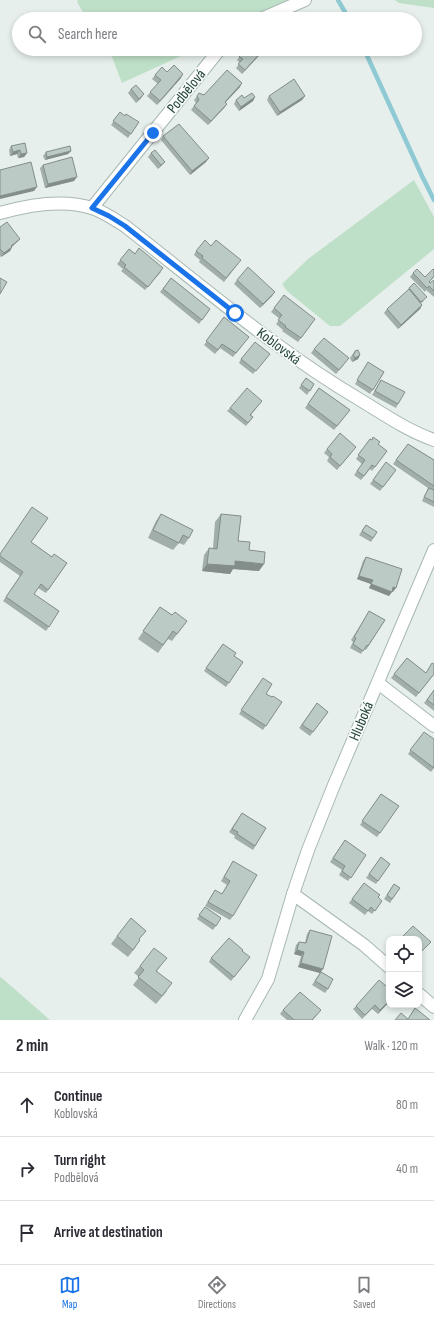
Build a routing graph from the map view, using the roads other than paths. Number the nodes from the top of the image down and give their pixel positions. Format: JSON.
{"nodes":[{"id":1,"x":304,"y":0,"type":"edge"},
{"id":2,"x":277,"y":12,"type":"edge"},
{"id":3,"x":214,"y":56,"type":"edge"},
{"id":4,"x":92,"y":208,"type":"junction"},
{"id":5,"x":0,"y":213,"type":"edge"},
{"id":6,"x":434,"y":440,"type":"edge"},
{"id":7,"x":434,"y":550,"type":"edge"},
{"id":8,"x":378,"y":683,"type":"junction"},
{"id":9,"x":434,"y":726,"type":"edge"},
{"id":10,"x":293,"y":894,"type":"junction"},
{"id":11,"x":386,"y":964,"type":"edge"},
{"id":12,"x":422,"y":997,"type":"edge"},
{"id":13,"x":434,"y":1007,"type":"edge"},
{"id":14,"x":245,"y":1020,"type":"edge"}],
"edges":[{"from":1,"to":2,"type":"street"},
{"from":3,"to":4,"type":"street","name":"Podbělová"},
{"from":4,"to":5,"type":"street","name":"Koblovská"},
{"from":4,"to":6,"type":"street","name":"Koblovská"},
{"from":7,"to":8,"type":"street","name":"Hluboká"},
{"from":8,"to":9,"type":"street"},
{"from":8,"to":10,"type":"street","name":"Hluboká"},
{"from":10,"to":11,"type":"street"},
{"from":10,"to":14,"type":"street","name":"Hluboká"},
{"from":12,"to":13,"type":"street"}]}
